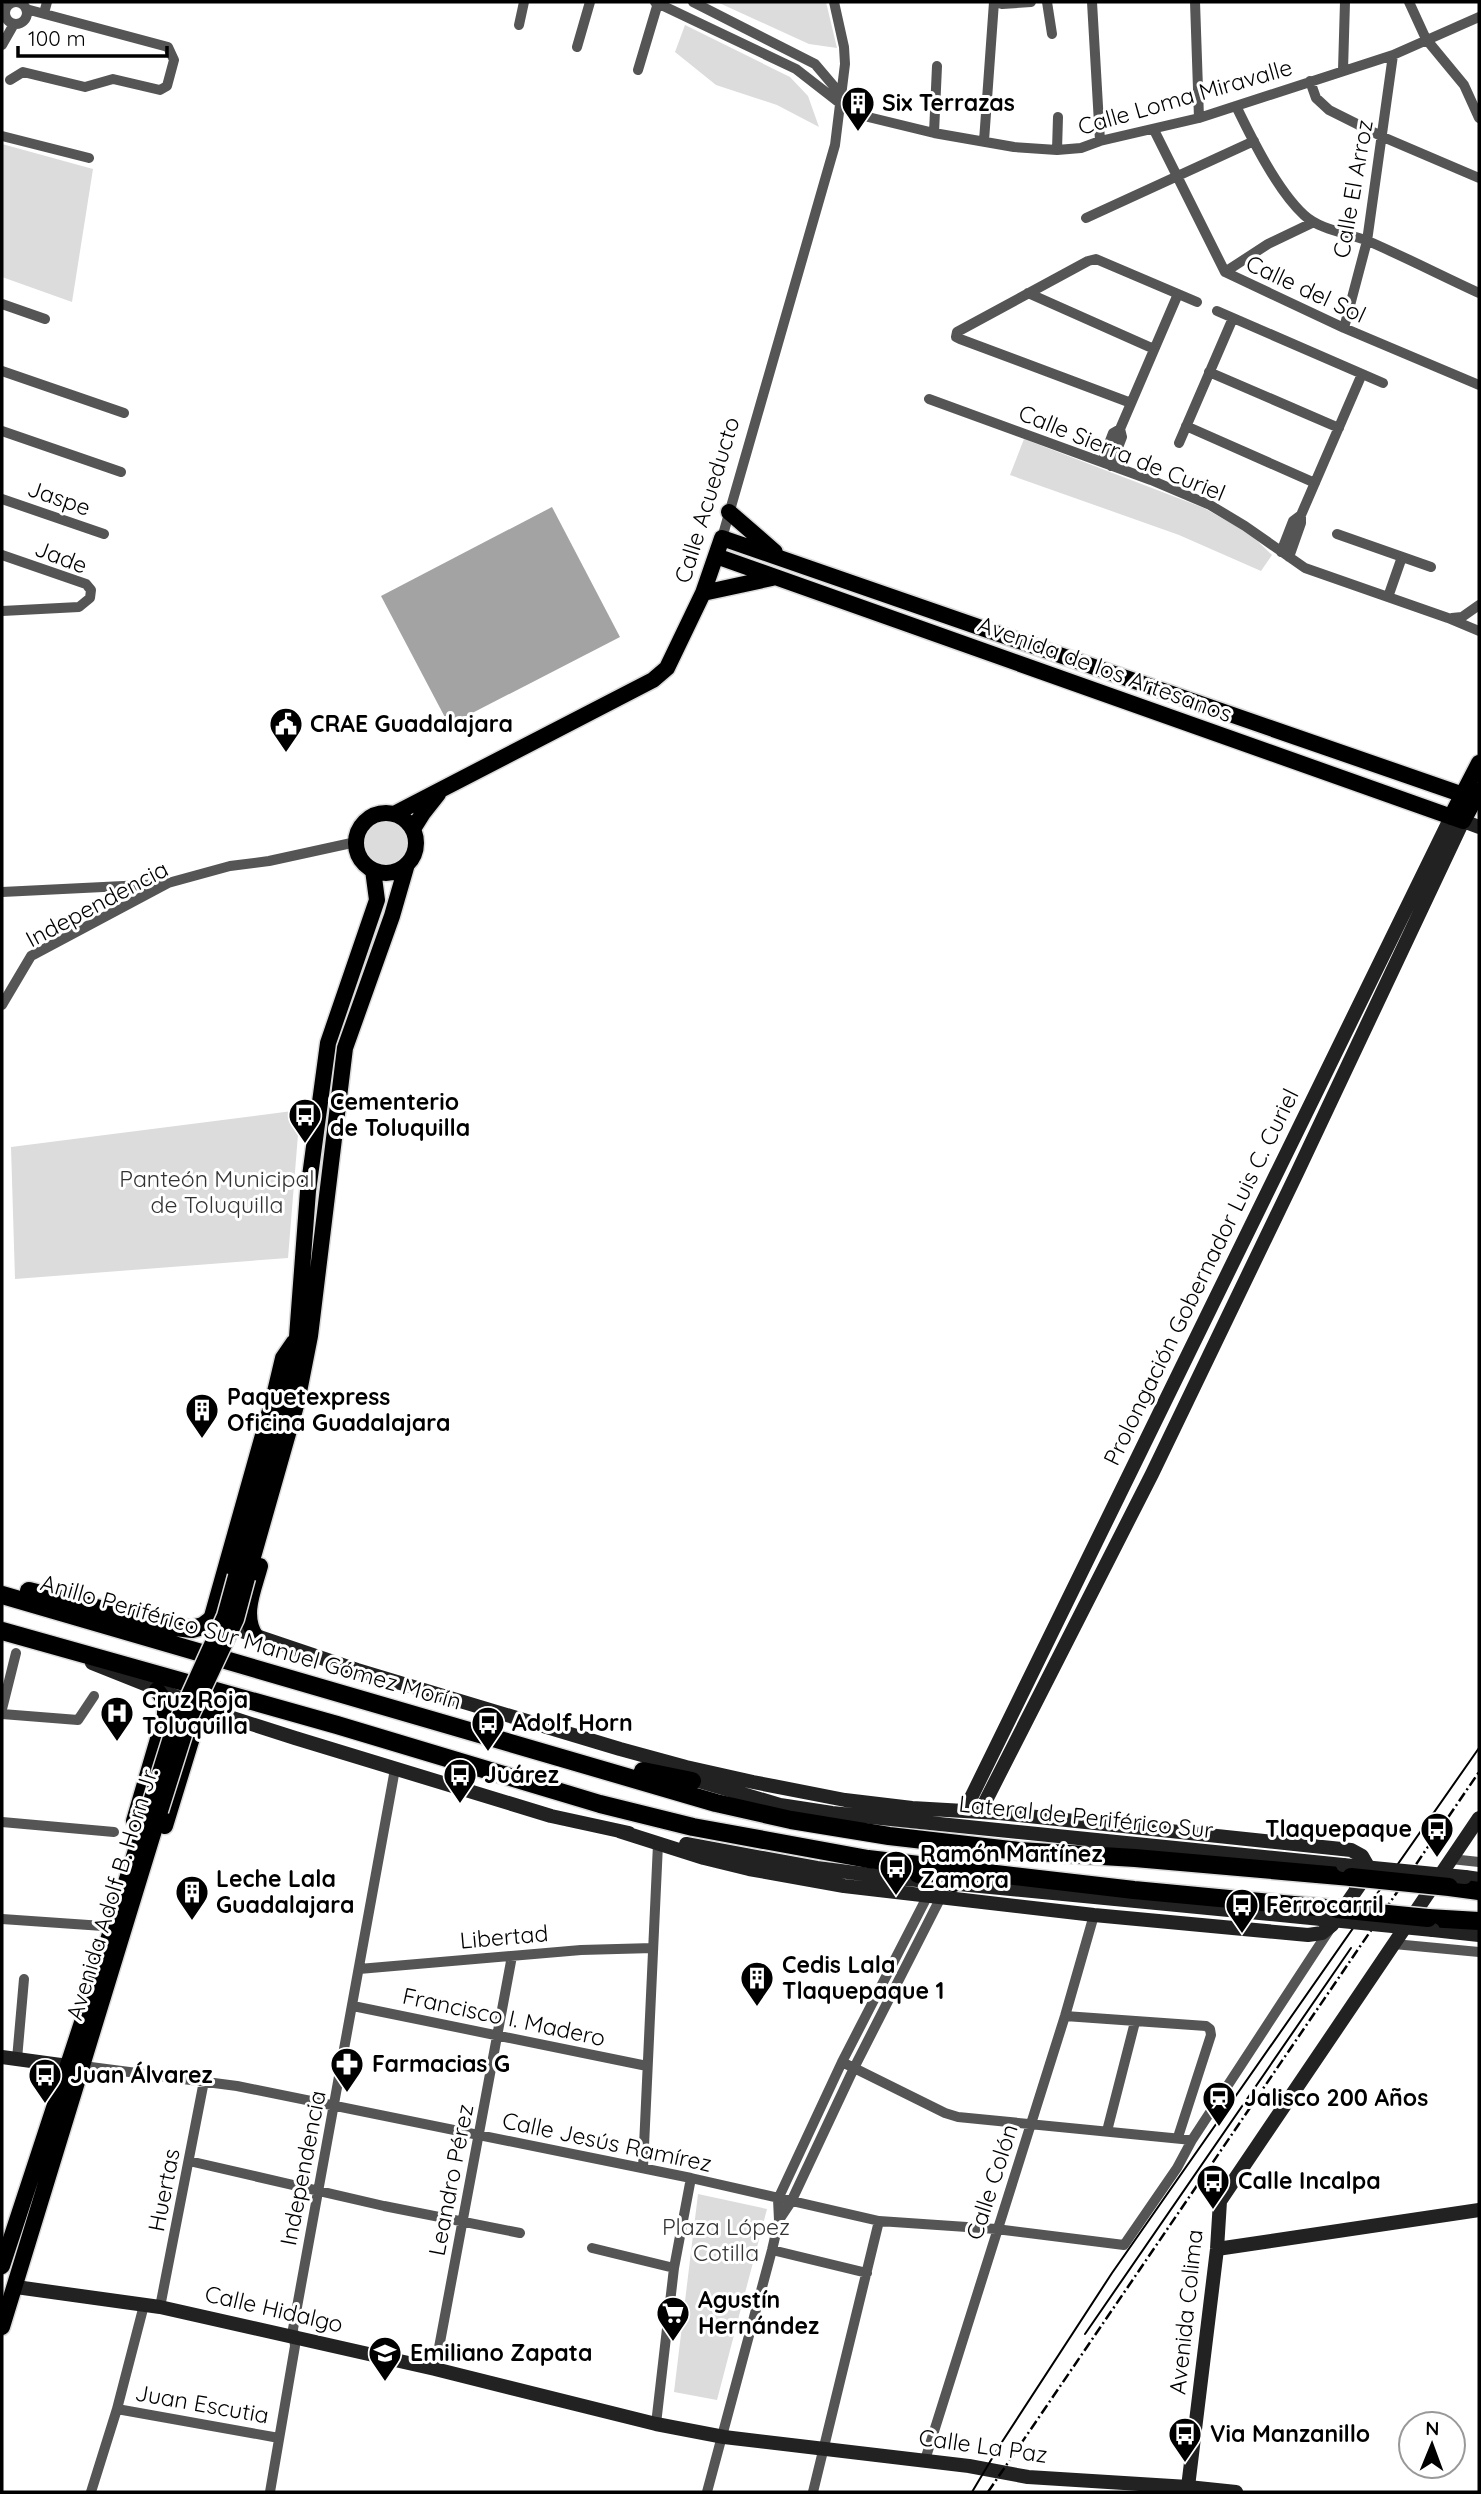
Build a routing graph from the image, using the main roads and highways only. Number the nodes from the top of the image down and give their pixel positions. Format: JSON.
{"nodes":[{"id":1,"x":729,"y":512,"type":"road end"},
{"id":2,"x":722,"y":538,"type":"joint"},
{"id":3,"x":716,"y":556,"type":"junction"},
{"id":4,"x":782,"y":558,"type":"junction"},
{"id":5,"x":773,"y":578,"type":"junction"},
{"id":6,"x":703,"y":593,"type":"junction"},
{"id":7,"x":921,"y":607,"type":"junction"},
{"id":8,"x":912,"y":625,"type":"junction"},
{"id":9,"x":1034,"y":645,"type":"junction"},
{"id":10,"x":1028,"y":666,"type":"junction"},
{"id":11,"x":1479,"y":763,"type":"edge"},
{"id":12,"x":444,"y":787,"type":"junction"},
{"id":13,"x":1474,"y":796,"type":"edge"},
{"id":14,"x":394,"y":814,"type":"junction"},
{"id":15,"x":1457,"y":819,"type":"joint"},
{"id":16,"x":413,"y":829,"type":"junction"},
{"id":17,"x":407,"y":864,"type":"junction"},
{"id":18,"x":373,"y":870,"type":"junction"},
{"id":19,"x":304,"y":1337,"type":"junction"},
{"id":20,"x":2,"y":1584,"type":"edge"},
{"id":21,"x":220,"y":1594,"type":"junction"},
{"id":22,"x":2,"y":1595,"type":"edge"},
{"id":23,"x":250,"y":1603,"type":"junction"},
{"id":24,"x":211,"y":1620,"type":"joint"},
{"id":25,"x":2,"y":1631,"type":"edge"},
{"id":26,"x":256,"y":1637,"type":"road end"},
{"id":27,"x":158,"y":1690,"type":"road end"},
{"id":28,"x":220,"y":1714,"type":"road end"},
{"id":29,"x":156,"y":1745,"type":"junction"},
{"id":30,"x":536,"y":1751,"type":"junction"},
{"id":31,"x":187,"y":1753,"type":"junction"},
{"id":32,"x":692,"y":1781,"type":"road end"},
{"id":33,"x":143,"y":1790,"type":"junction"},
{"id":34,"x":173,"y":1799,"type":"junction"},
{"id":35,"x":155,"y":1810,"type":"junction"},
{"id":36,"x":868,"y":1859,"type":"junction"},
{"id":37,"x":1465,"y":1881,"type":"edge"},
{"id":38,"x":954,"y":1884,"type":"road end"},
{"id":39,"x":1479,"y":1891,"type":"edge"},
{"id":40,"x":1479,"y":1921,"type":"edge"},
{"id":41,"x":79,"y":2032,"type":"junction"},
{"id":42,"x":79,"y":2065,"type":"junction"},
{"id":43,"x":2,"y":2266,"type":"edge"},
{"id":44,"x":9,"y":2286,"type":"edge"},
{"id":45,"x":2,"y":2327,"type":"edge"}],
"edges":[{"from":1,"to":4,"type":"main road"},
{"from":2,"to":3,"type":"main road","name":"Calle Acueducto"},
{"from":2,"to":4,"type":"main road","name":"Avenida de los Artesanos"},
{"from":3,"to":5,"type":"main road","name":"Avenida de los Artesanos"},
{"from":3,"to":6,"type":"main road","name":"Calle Acueducto"},
{"from":4,"to":7,"type":"main road","name":"Avenida de los Artesanos"},
{"from":5,"to":6,"type":"main road"},
{"from":5,"to":8,"type":"main road","name":"Avenida de los Artesanos"},
{"from":6,"to":12,"type":"main road","name":"Calle Acueducto"},
{"from":7,"to":8,"type":"main road"},
{"from":7,"to":9,"type":"main road","name":"Avenida de los Artesanos"},
{"from":8,"to":10,"type":"main road","name":"Avenida de los Artesanos"},
{"from":9,"to":10,"type":"main road"},
{"from":9,"to":13,"type":"main road","name":"Avenida de los Artesanos"},
{"from":10,"to":15,"type":"main road","name":"Avenida de los Artesanos"},
{"from":11,"to":13,"type":"main road","name":"Prolongación Gobernador Luis C. Curiel"},
{"from":12,"to":14,"type":"main road","name":"Calle Acueducto"},
{"from":12,"to":16,"type":"main road","name":"Calle Acueducto"},
{"from":13,"to":15,"type":"main road","name":"Prolongación Gobernador Luis C. Curiel"},
{"from":14,"to":16,"type":"main road"},
{"from":14,"to":18,"type":"main road"},
{"from":16,"to":17,"type":"main road"},
{"from":17,"to":18,"type":"main road"},
{"from":17,"to":19,"type":"main road","name":"Avenida Adolf B. Horn Jr."},
{"from":18,"to":19,"type":"main road","name":"Avenida Adolf B. Horn Jr."},
{"from":19,"to":21,"type":"main road"},
{"from":19,"to":23,"type":"main road"},
{"from":19,"to":35,"type":"main road","name":"Avenida Adolf B. Horn Jr.","bridge":true},
{"from":20,"to":24,"type":"highway"},
{"from":21,"to":23,"type":"main road"},
{"from":21,"to":24,"type":"main road"},
{"from":22,"to":30,"type":"highway","name":"Anillo Periférico Sur Manuel Gómez Morín"},
{"from":23,"to":26,"type":"main road"},
{"from":25,"to":36,"type":"highway"},
{"from":27,"to":29,"type":"main road"},
{"from":28,"to":31,"type":"main road"},
{"from":29,"to":31,"type":"main road"},
{"from":29,"to":33,"type":"main road"},
{"from":30,"to":32,"type":"highway"},
{"from":30,"to":37,"type":"highway","name":"Anillo Periférico Sur Manuel Gómez Morín","bridge":true},
{"from":31,"to":34,"type":"main road"},
{"from":33,"to":34,"type":"main road"},
{"from":33,"to":41,"type":"main road"},
{"from":34,"to":42,"type":"main road"},
{"from":35,"to":41,"type":"main road","name":"Avenida Adolf B. Horn Jr."},
{"from":35,"to":42,"type":"main road","name":"Avenida Adolf B. Horn Jr."},
{"from":36,"to":38,"type":"highway"},
{"from":36,"to":40,"type":"highway","bridge":true},
{"from":37,"to":39,"type":"highway","name":"Anillo Periférico Sur Manuel Gómez Morín"},
{"from":41,"to":42,"type":"main road","name":"Avenida Adolf B. Horn Jr."},
{"from":42,"to":43,"type":"main road","name":"Avenida Adolf B. Horn Jr."},
{"from":42,"to":44,"type":"main road","name":"Avenida Adolf B. Horn Jr."},
{"from":44,"to":45,"type":"main road","name":"Avenida Adolf B. Horn Jr."}]}
